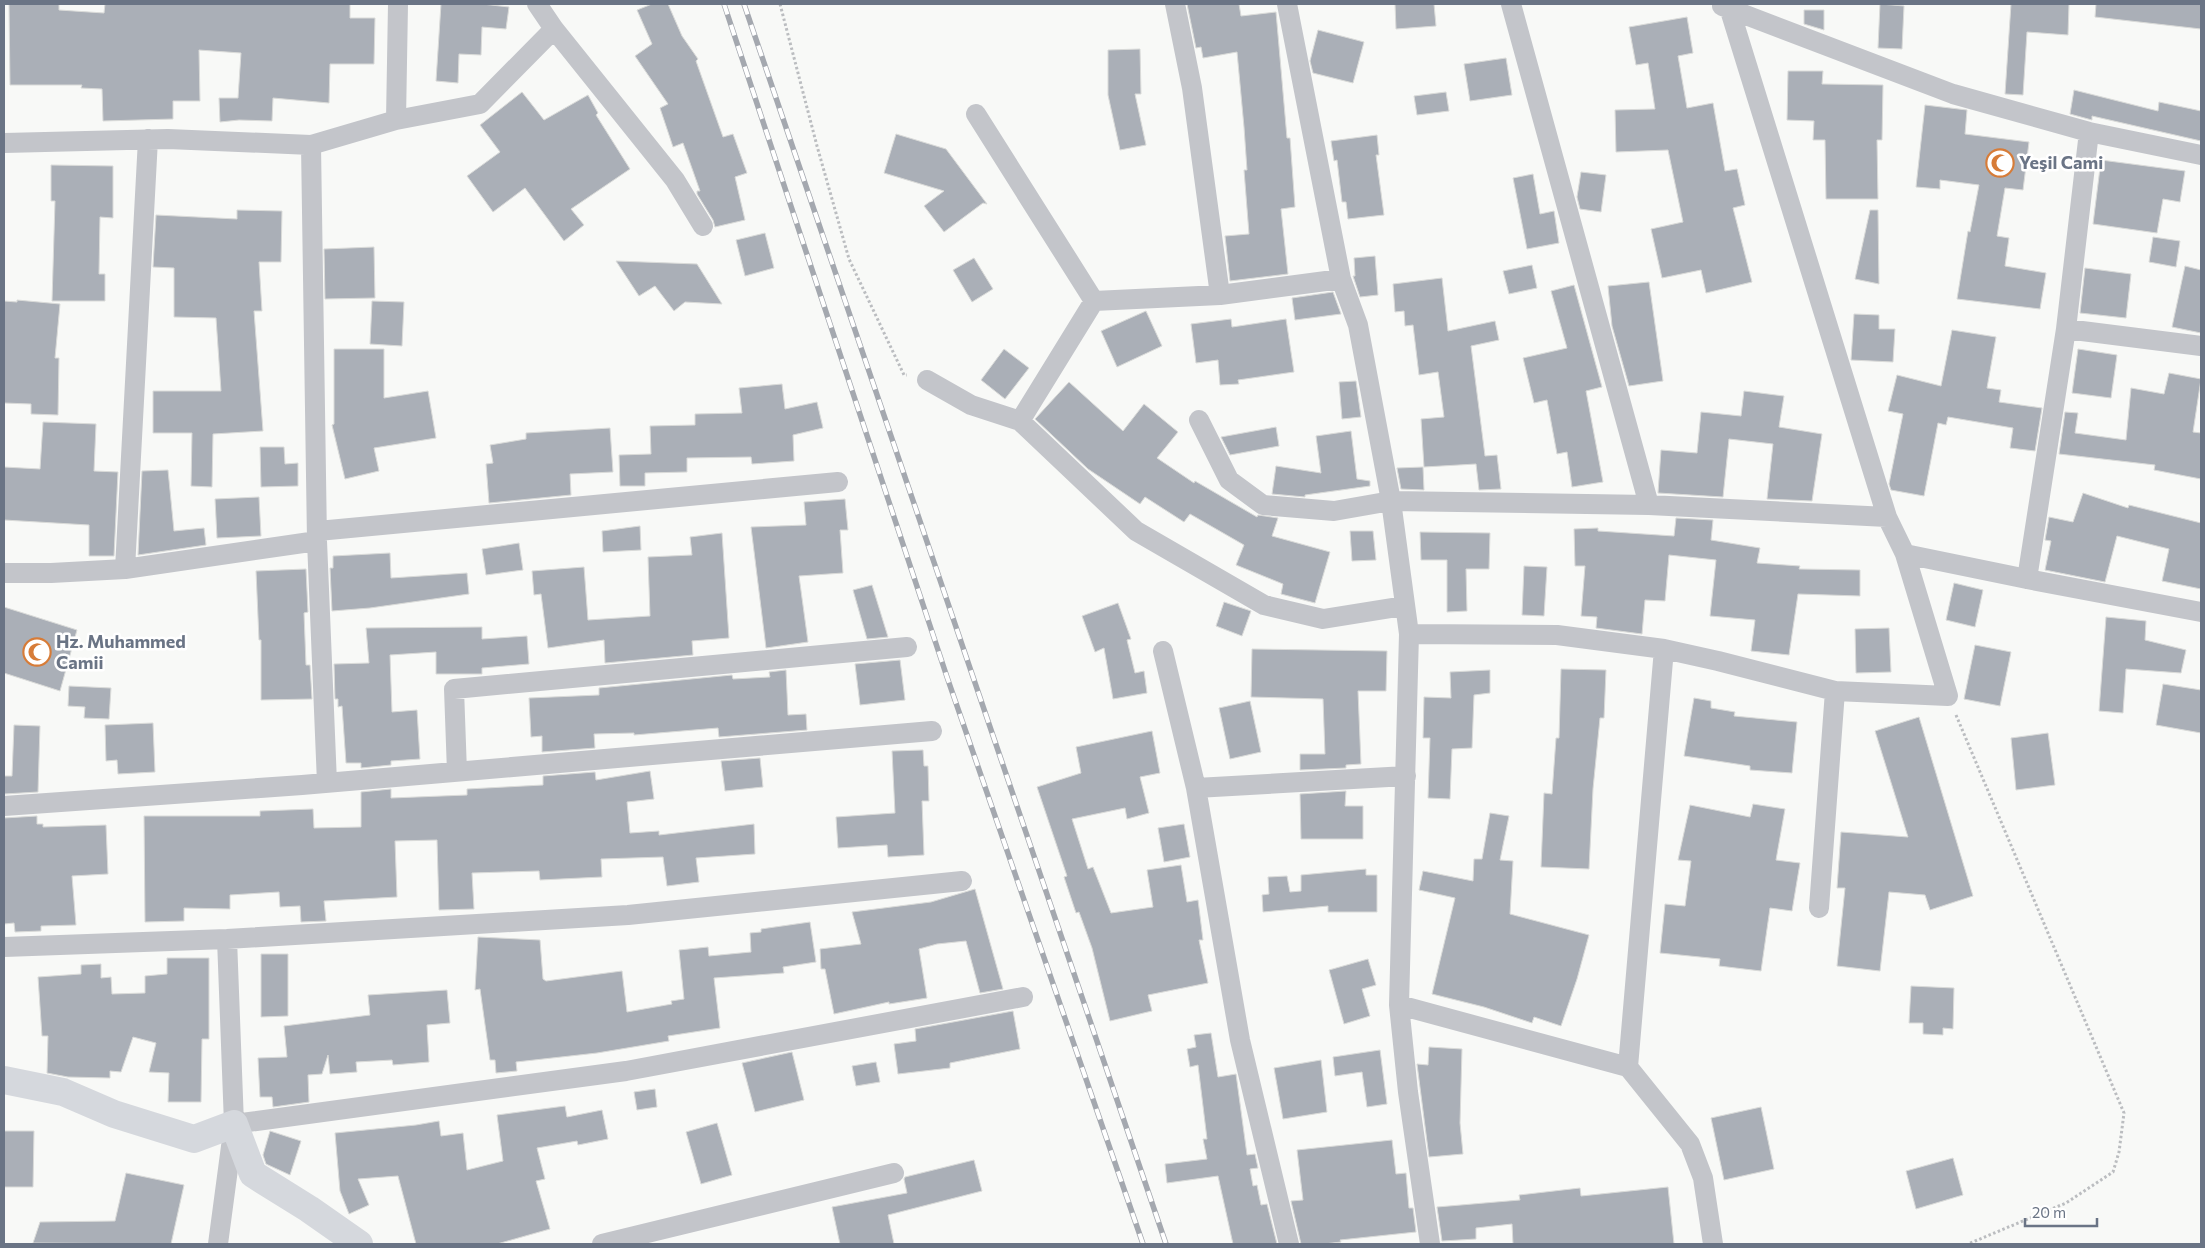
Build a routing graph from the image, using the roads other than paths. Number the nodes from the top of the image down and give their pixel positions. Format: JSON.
{"nodes":[{"id":1,"x":398,"y":4,"type":"edge"},
{"id":2,"x":537,"y":4,"type":"edge"},
{"id":3,"x":1175,"y":4,"type":"edge"},
{"id":4,"x":1287,"y":4,"type":"edge"},
{"id":5,"x":1511,"y":4,"type":"edge"},
{"id":6,"x":1724,"y":5,"type":"edge"},
{"id":7,"x":554,"y":29,"type":"junction"},
{"id":8,"x":976,"y":114,"type":"dead end"},
{"id":9,"x":396,"y":120,"type":"junction"},
{"id":10,"x":2089,"y":132,"type":"junction"},
{"id":11,"x":148,"y":139,"type":"junction"},
{"id":12,"x":4,"y":144,"type":"edge"},
{"id":13,"x":310,"y":145,"type":"junction"},
{"id":14,"x":2201,"y":155,"type":"edge"},
{"id":15,"x":703,"y":226,"type":"dead end"},
{"id":16,"x":1341,"y":279,"type":"junction"},
{"id":17,"x":1220,"y":295,"type":"junction"},
{"id":18,"x":1094,"y":301,"type":"junction"},
{"id":19,"x":2066,"y":328,"type":"junction"},
{"id":20,"x":2201,"y":346,"type":"edge"},
{"id":21,"x":927,"y":380,"type":"road end"},
{"id":22,"x":1199,"y":420,"type":"dead end"},
{"id":23,"x":1020,"y":421,"type":"junction"},
{"id":24,"x":838,"y":482,"type":"dead end"},
{"id":25,"x":1391,"y":500,"type":"junction"},
{"id":26,"x":1649,"y":505,"type":"junction"},
{"id":27,"x":1887,"y":518,"type":"junction"},
{"id":28,"x":318,"y":536,"type":"junction"},
{"id":29,"x":1905,"y":554,"type":"junction"},
{"id":30,"x":125,"y":569,"type":"junction"},
{"id":31,"x":4,"y":573,"type":"edge"},
{"id":32,"x":2027,"y":579,"type":"junction"},
{"id":33,"x":1404,"y":606,"type":"junction"},
{"id":34,"x":2201,"y":612,"type":"edge"},
{"id":35,"x":1409,"y":634,"type":"junction"},
{"id":36,"x":907,"y":647,"type":"dead end"},
{"id":37,"x":1664,"y":649,"type":"junction"},
{"id":38,"x":1164,"y":650,"type":"dead end"},
{"id":39,"x":1835,"y":691,"type":"junction"},
{"id":40,"x":932,"y":732,"type":"dead end"},
{"id":41,"x":457,"y":772,"type":"junction"},
{"id":42,"x":1406,"y":776,"type":"junction"},
{"id":43,"x":327,"y":783,"type":"junction"},
{"id":44,"x":1196,"y":788,"type":"junction"},
{"id":45,"x":4,"y":806,"type":"edge"},
{"id":46,"x":962,"y":881,"type":"dead end"},
{"id":47,"x":1819,"y":908,"type":"dead end"},
{"id":48,"x":227,"y":939,"type":"junction"},
{"id":49,"x":4,"y":947,"type":"edge"},
{"id":50,"x":1023,"y":997,"type":"dead end"},
{"id":51,"x":1399,"y":1006,"type":"junction"},
{"id":52,"x":1628,"y":1067,"type":"junction"},
{"id":53,"x":4,"y":1080,"type":"edge"},
{"id":54,"x":234,"y":1124,"type":"junction"},
{"id":55,"x":894,"y":1173,"type":"dead end"},
{"id":56,"x":218,"y":1244,"type":"edge"},
{"id":57,"x":359,"y":1244,"type":"edge"},
{"id":58,"x":602,"y":1244,"type":"edge"},
{"id":59,"x":1289,"y":1244,"type":"edge"},
{"id":60,"x":1430,"y":1244,"type":"edge"},
{"id":61,"x":1713,"y":1244,"type":"edge"}],
"edges":[{"from":1,"to":9,"type":"street"},
{"from":2,"to":7,"type":"street"},
{"from":3,"to":17,"type":"street"},
{"from":4,"to":16,"type":"street"},
{"from":5,"to":26,"type":"street"},
{"from":6,"to":10,"type":"street"},
{"from":6,"to":27,"type":"street"},
{"from":7,"to":9,"type":"street"},
{"from":7,"to":15,"type":"street"},
{"from":8,"to":18,"type":"street"},
{"from":9,"to":13,"type":"street"},
{"from":10,"to":14,"type":"street"},
{"from":10,"to":19,"type":"street"},
{"from":11,"to":12,"type":"street"},
{"from":11,"to":13,"type":"street"},
{"from":11,"to":30,"type":"street"},
{"from":13,"to":28,"type":"street"},
{"from":16,"to":17,"type":"street"},
{"from":16,"to":25,"type":"street"},
{"from":17,"to":18,"type":"street"},
{"from":18,"to":23,"type":"street"},
{"from":19,"to":20,"type":"street"},
{"from":19,"to":32,"type":"street"},
{"from":21,"to":23,"type":"street"},
{"from":22,"to":25,"type":"street"},
{"from":23,"to":33,"type":"street"},
{"from":24,"to":28,"type":"street"},
{"from":25,"to":26,"type":"street"},
{"from":25,"to":33,"type":"street"},
{"from":26,"to":27,"type":"street"},
{"from":27,"to":29,"type":"street"},
{"from":28,"to":30,"type":"street"},
{"from":28,"to":43,"type":"street"},
{"from":29,"to":32,"type":"street"},
{"from":29,"to":39,"type":"street"},
{"from":30,"to":31,"type":"street"},
{"from":32,"to":34,"type":"street"},
{"from":33,"to":35,"type":"street"},
{"from":35,"to":37,"type":"street"},
{"from":35,"to":42,"type":"street"},
{"from":36,"to":41,"type":"street"},
{"from":37,"to":39,"type":"street"},
{"from":37,"to":52,"type":"street"},
{"from":38,"to":44,"type":"street"},
{"from":39,"to":47,"type":"street"},
{"from":40,"to":41,"type":"street"},
{"from":41,"to":43,"type":"street"},
{"from":42,"to":44,"type":"street"},
{"from":42,"to":51,"type":"street"},
{"from":43,"to":45,"type":"street"},
{"from":44,"to":59,"type":"street"},
{"from":46,"to":48,"type":"street"},
{"from":48,"to":49,"type":"street"},
{"from":48,"to":54,"type":"street"},
{"from":50,"to":54,"type":"street"},
{"from":51,"to":52,"type":"street"},
{"from":51,"to":60,"type":"street"},
{"from":52,"to":61,"type":"street"},
{"from":53,"to":54,"type":"street"},
{"from":54,"to":56,"type":"street"},
{"from":54,"to":57,"type":"street"},
{"from":55,"to":58,"type":"street"}]}
